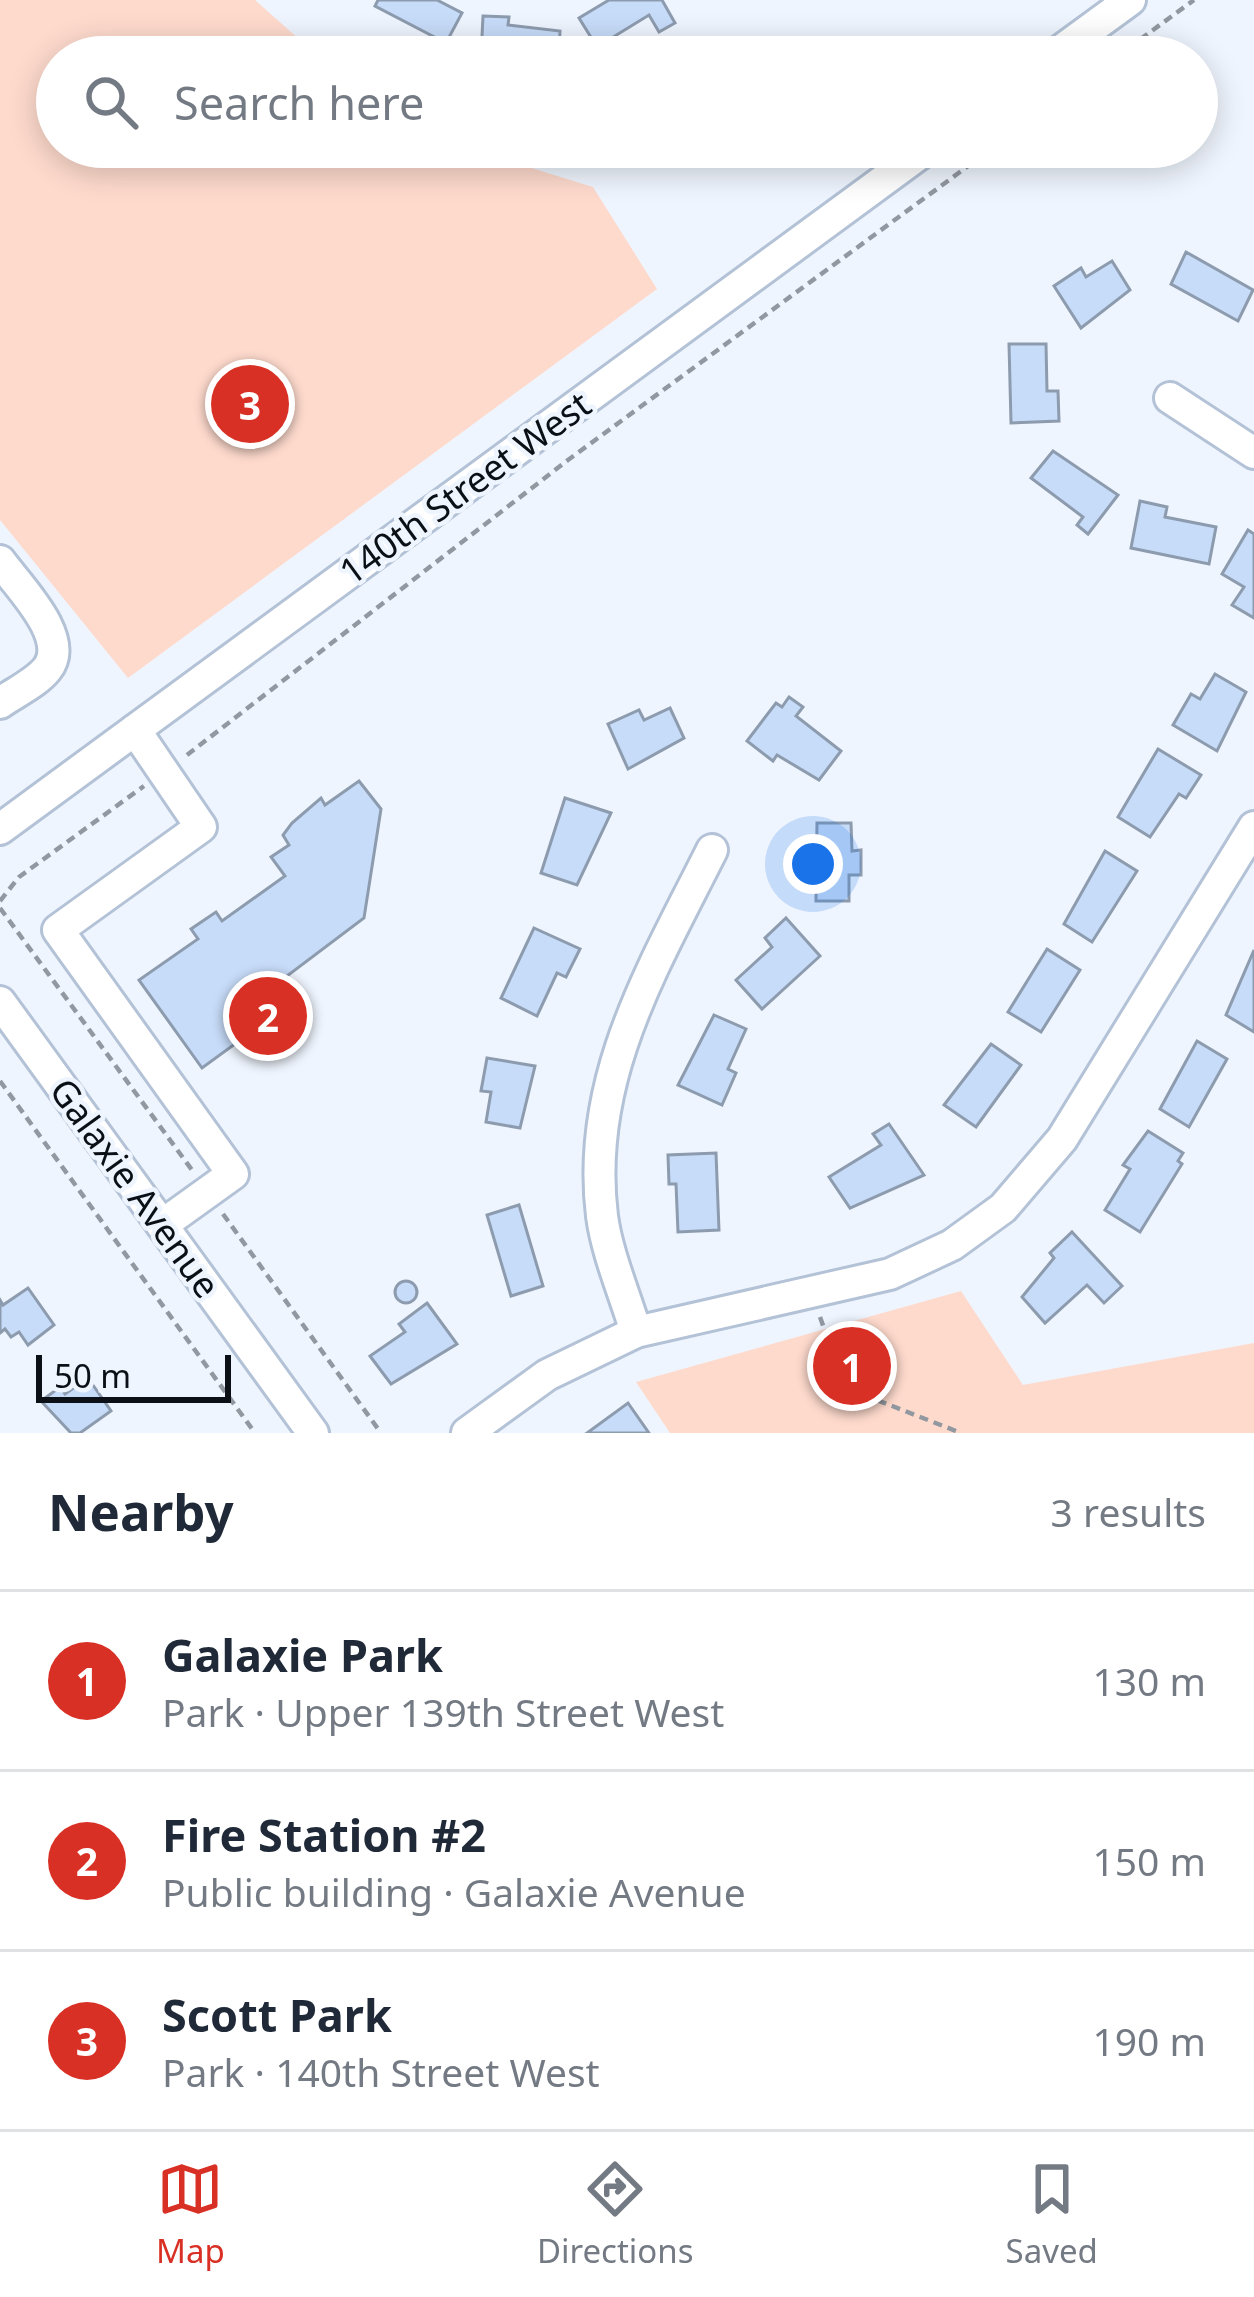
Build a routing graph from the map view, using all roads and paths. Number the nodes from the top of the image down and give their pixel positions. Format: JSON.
{"nodes":[{"id":1,"x":1130,"y":0,"type":"edge"},
{"id":2,"x":1194,"y":0,"type":"edge"},
{"id":3,"x":1081,"y":36,"type":"edge"},
{"id":4,"x":1145,"y":36,"type":"edge"},
{"id":5,"x":900,"y":168,"type":"edge"},
{"id":6,"x":965,"y":168,"type":"edge"},
{"id":7,"x":1170,"y":398,"type":"dead end"},
{"id":8,"x":1254,"y":453,"type":"edge"},
{"id":9,"x":3,"y":566,"type":"edge"},
{"id":10,"x":0,"y":704,"type":"edge"},
{"id":11,"x":135,"y":730,"type":"junction"},
{"id":12,"x":164,"y":772,"type":"junction"},
{"id":13,"x":1254,"y":826,"type":"edge"},
{"id":14,"x":0,"y":829,"type":"edge"},
{"id":15,"x":712,"y":850,"type":"dead end"},
{"id":16,"x":0,"y":902,"type":"edge"},
{"id":17,"x":0,"y":1002,"type":"edge"},
{"id":18,"x":0,"y":1081,"type":"edge"},
{"id":19,"x":162,"y":1225,"type":"junction"},
{"id":20,"x":820,"y":1317,"type":"dead end"},
{"id":21,"x":636,"y":1332,"type":"junction"},
{"id":22,"x":256,"y":1433,"type":"edge"},
{"id":23,"x":313,"y":1433,"type":"edge"},
{"id":24,"x":467,"y":1433,"type":"edge"},
{"id":25,"x":961,"y":1433,"type":"edge"}],
"edges":[{"from":1,"to":3,"type":"street"},
{"from":2,"to":4,"type":"path"},
{"from":5,"to":11,"type":"street","name":"140th Street West"},
{"from":6,"to":12,"type":"path"},
{"from":7,"to":8,"type":"street"},
{"from":9,"to":10,"type":"street"},
{"from":11,"to":12,"type":"street"},
{"from":11,"to":14,"type":"street","name":"140th Street West"},
{"from":12,"to":16,"type":"path"},
{"from":12,"to":19,"type":"street"},
{"from":13,"to":21,"type":"street"},
{"from":15,"to":21,"type":"street"},
{"from":17,"to":19,"type":"street","name":"Galaxie Avenue"},
{"from":18,"to":22,"type":"path"},
{"from":19,"to":23,"type":"street","name":"Galaxie Avenue"},
{"from":20,"to":25,"type":"path"},
{"from":21,"to":24,"type":"street"}]}
